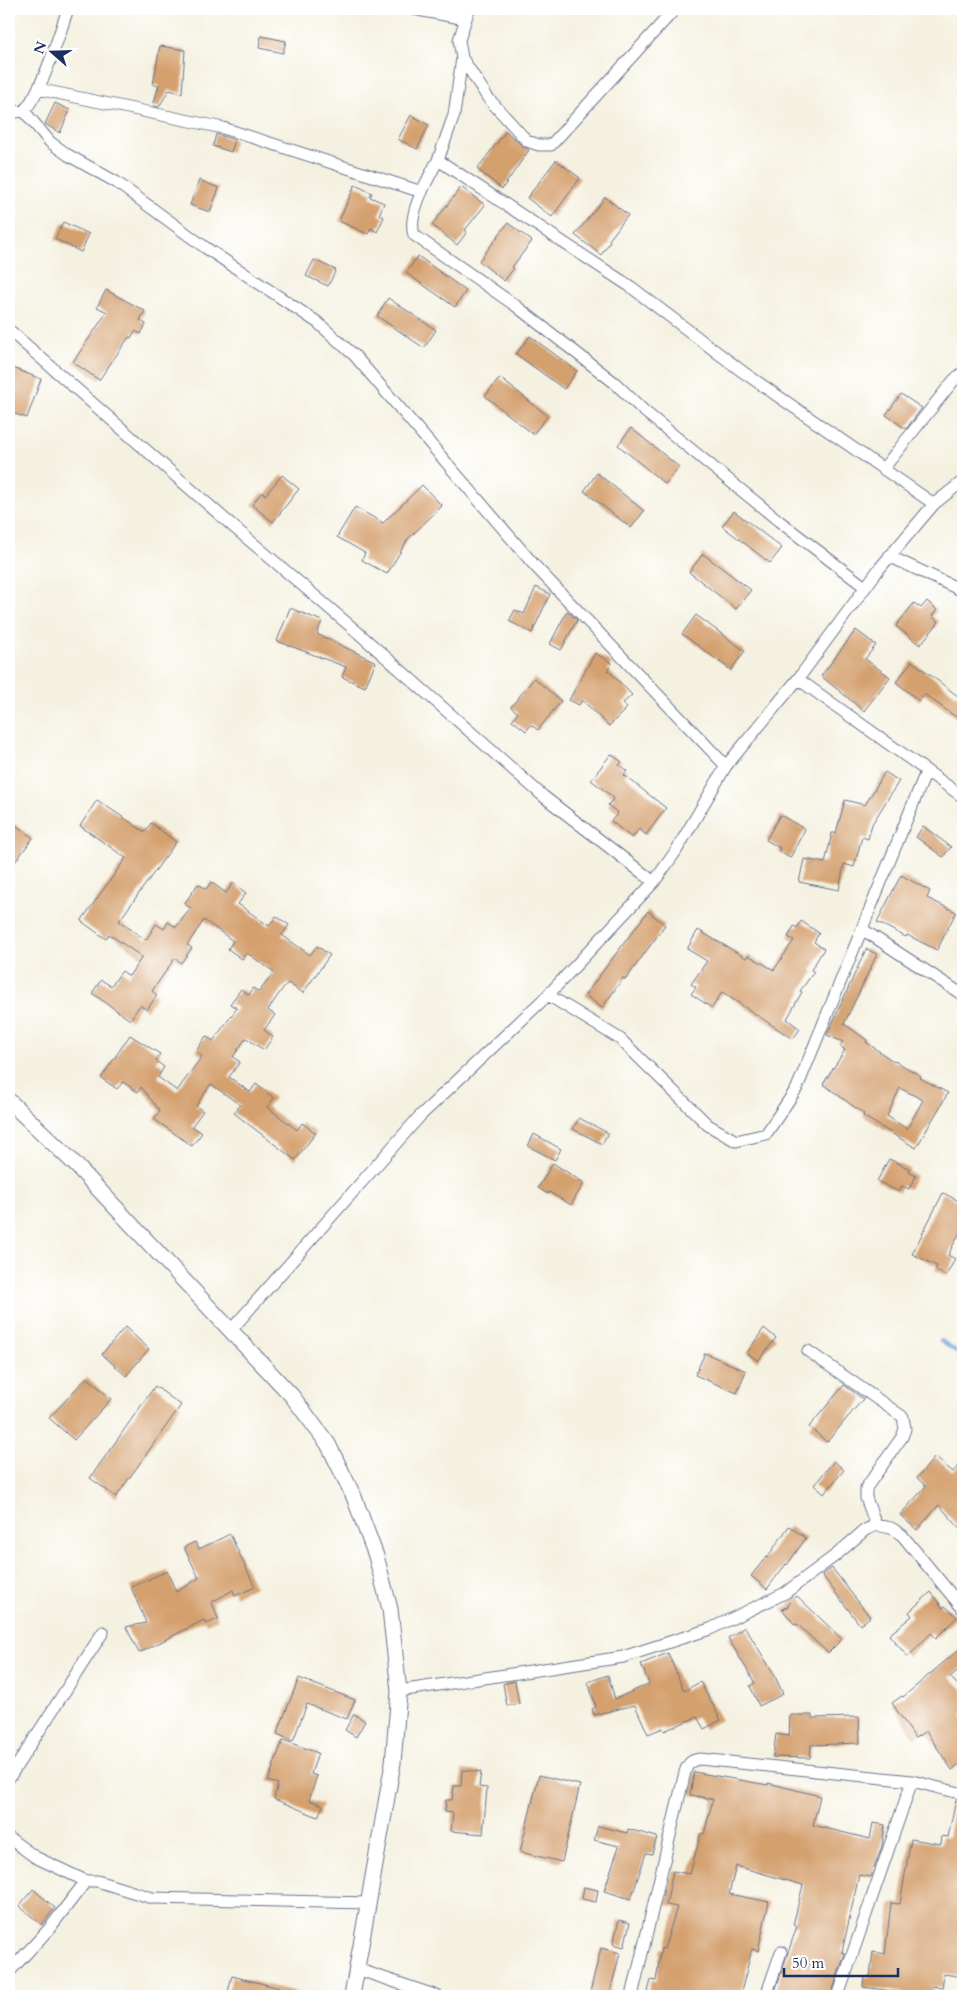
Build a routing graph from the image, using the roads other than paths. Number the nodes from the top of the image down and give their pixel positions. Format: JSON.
{"nodes":[{"id":1,"x":68,"y":9,"type":"edge"},
{"id":2,"x":413,"y":9,"type":"edge"},
{"id":3,"x":675,"y":9,"type":"edge"},
{"id":4,"x":468,"y":14,"type":"edge"},
{"id":5,"x":462,"y":58,"type":"junction"},
{"id":6,"x":38,"y":89,"type":"junction"},
{"id":7,"x":9,"y":109,"type":"edge"},
{"id":8,"x":24,"y":111,"type":"junction"},
{"id":9,"x":438,"y":160,"type":"junction"},
{"id":10,"x":422,"y":192,"type":"junction"},
{"id":11,"x":9,"y":330,"type":"edge"},
{"id":12,"x":963,"y":372,"type":"edge"},
{"id":13,"x":883,"y":469,"type":"junction"},
{"id":14,"x":963,"y":482,"type":"edge"},
{"id":15,"x":934,"y":504,"type":"junction"},
{"id":16,"x":889,"y":556,"type":"junction"},
{"id":17,"x":865,"y":587,"type":"junction"},
{"id":18,"x":963,"y":591,"type":"edge"},
{"id":19,"x":798,"y":679,"type":"junction"},
{"id":20,"x":726,"y":766,"type":"junction"},
{"id":21,"x":926,"y":772,"type":"junction"},
{"id":22,"x":963,"y":797,"type":"edge"},
{"id":23,"x":654,"y":882,"type":"junction"},
{"id":24,"x":862,"y":929,"type":"junction"},
{"id":25,"x":548,"y":995,"type":"junction"},
{"id":26,"x":963,"y":995,"type":"edge"},
{"id":27,"x":9,"y":1101,"type":"edge"},
{"id":28,"x":231,"y":1330,"type":"junction"},
{"id":29,"x":808,"y":1351,"type":"dead end"},
{"id":30,"x":876,"y":1525,"type":"junction"},
{"id":31,"x":963,"y":1609,"type":"edge"},
{"id":32,"x":103,"y":1632,"type":"dead end"},
{"id":33,"x":399,"y":1691,"type":"junction"},
{"id":34,"x":9,"y":1778,"type":"edge"},
{"id":35,"x":912,"y":1782,"type":"junction"},
{"id":36,"x":963,"y":1794,"type":"edge"},
{"id":37,"x":9,"y":1838,"type":"edge"},
{"id":38,"x":86,"y":1881,"type":"junction"},
{"id":39,"x":368,"y":1903,"type":"junction"},
{"id":40,"x":781,"y":1952,"type":"dead end"},
{"id":41,"x":357,"y":1969,"type":"junction"},
{"id":42,"x":9,"y":1972,"type":"edge"},
{"id":43,"x":352,"y":1996,"type":"edge"},
{"id":44,"x":437,"y":1996,"type":"edge"},
{"id":45,"x":632,"y":1996,"type":"edge"},
{"id":46,"x":766,"y":1996,"type":"edge"},
{"id":47,"x":838,"y":1996,"type":"edge"}],
"edges":[{"from":1,"to":6,"type":"street"},
{"from":2,"to":4,"type":"street"},
{"from":3,"to":5,"type":"street"},
{"from":4,"to":5,"type":"street"},
{"from":5,"to":9,"type":"street"},
{"from":6,"to":8,"type":"street"},
{"from":6,"to":10,"type":"street"},
{"from":7,"to":8,"type":"street"},
{"from":8,"to":20,"type":"street"},
{"from":9,"to":10,"type":"street"},
{"from":9,"to":13,"type":"street"},
{"from":10,"to":17,"type":"street"},
{"from":11,"to":23,"type":"street"},
{"from":12,"to":13,"type":"street"},
{"from":13,"to":15,"type":"street"},
{"from":14,"to":15,"type":"street"},
{"from":15,"to":16,"type":"street"},
{"from":16,"to":17,"type":"street"},
{"from":16,"to":18,"type":"street"},
{"from":17,"to":19,"type":"street"},
{"from":19,"to":20,"type":"street"},
{"from":19,"to":21,"type":"street"},
{"from":20,"to":23,"type":"street"},
{"from":21,"to":22,"type":"street"},
{"from":21,"to":24,"type":"street"},
{"from":23,"to":25,"type":"street"},
{"from":24,"to":25,"type":"street"},
{"from":24,"to":26,"type":"street"},
{"from":25,"to":28,"type":"street"},
{"from":27,"to":28,"type":"street"},
{"from":28,"to":33,"type":"street"},
{"from":29,"to":30,"type":"street"},
{"from":30,"to":31,"type":"street"},
{"from":30,"to":33,"type":"street"},
{"from":32,"to":34,"type":"street"},
{"from":33,"to":39,"type":"street"},
{"from":35,"to":36,"type":"street"},
{"from":35,"to":45,"type":"street"},
{"from":35,"to":47,"type":"street"},
{"from":37,"to":38,"type":"street"},
{"from":38,"to":39,"type":"street"},
{"from":38,"to":42,"type":"street"},
{"from":39,"to":41,"type":"street"},
{"from":40,"to":46,"type":"street"},
{"from":41,"to":43,"type":"street"},
{"from":41,"to":44,"type":"street"}]}
